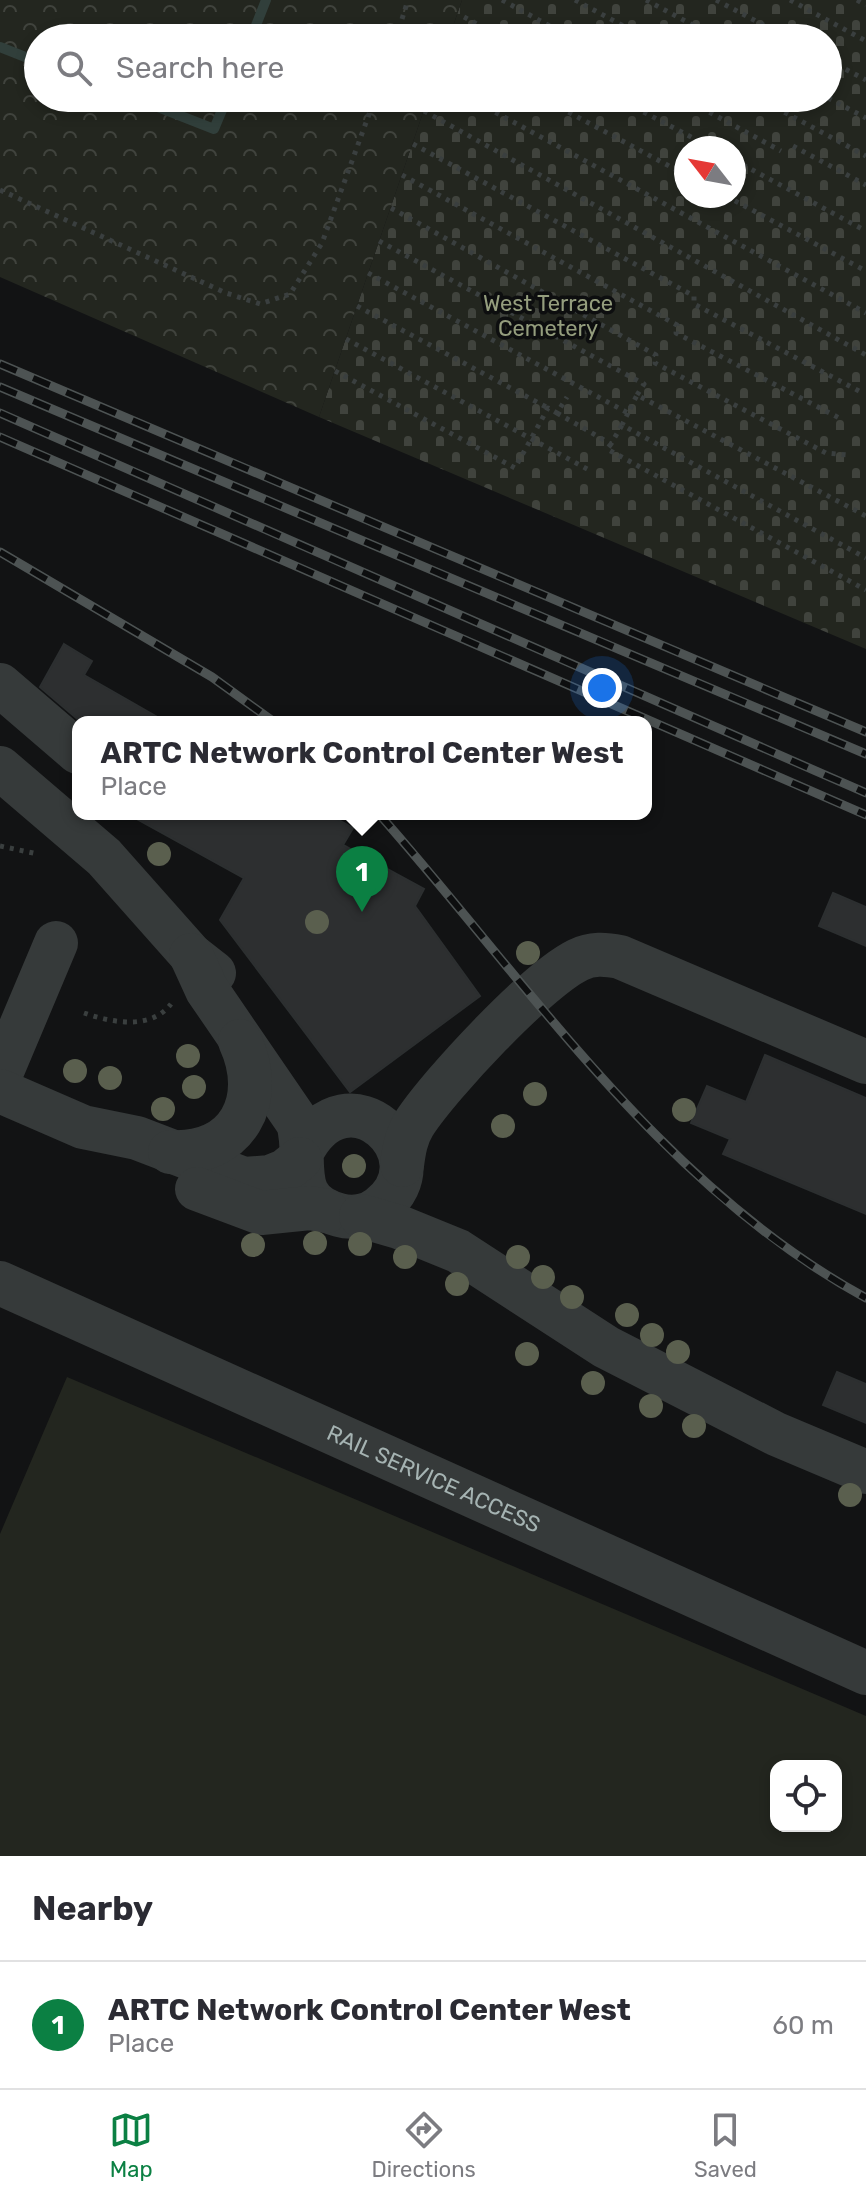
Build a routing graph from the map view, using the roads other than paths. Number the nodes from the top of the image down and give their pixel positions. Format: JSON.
{"nodes":[{"id":1,"x":0,"y":685,"type":"edge"},
{"id":2,"x":72,"y":747,"type":"edge"},
{"id":3,"x":0,"y":768,"type":"edge"},
{"id":4,"x":72,"y":817,"type":"edge"},
{"id":5,"x":87,"y":827,"type":"edge"},
{"id":6,"x":56,"y":943,"type":"dead end"},
{"id":7,"x":191,"y":955,"type":"junction"},
{"id":8,"x":234,"y":1028,"type":"junction"},
{"id":9,"x":467,"y":1058,"type":"junction"},
{"id":10,"x":866,"y":1062,"type":"edge"},
{"id":11,"x":0,"y":1076,"type":"edge"},
{"id":12,"x":0,"y":1091,"type":"edge"},
{"id":13,"x":358,"y":1116,"type":"junction"},
{"id":14,"x":83,"y":1127,"type":"junction"},
{"id":15,"x":170,"y":1152,"type":"junction"},
{"id":16,"x":301,"y":1155,"type":"junction"},
{"id":17,"x":401,"y":1168,"type":"junction"},
{"id":18,"x":344,"y":1214,"type":"junction"},
{"id":19,"x":458,"y":1251,"type":"junction"},
{"id":20,"x":0,"y":1283,"type":"edge"},
{"id":21,"x":866,"y":1472,"type":"edge"},
{"id":22,"x":866,"y":1673,"type":"edge"}],
"edges":[{"from":1,"to":2,"type":"lane"},
{"from":3,"to":4,"type":"lane"},
{"from":5,"to":7,"type":"lane"},
{"from":6,"to":11,"type":"lane"},
{"from":7,"to":8,"type":"lane"},
{"from":7,"to":13,"type":"lane"},
{"from":8,"to":15,"type":"lane"},
{"from":8,"to":16,"type":"lane"},
{"from":9,"to":10,"type":"lane"},
{"from":9,"to":13,"type":"lane"},
{"from":9,"to":17,"type":"lane"},
{"from":12,"to":14,"type":"lane"},
{"from":13,"to":16,"type":"lane"},
{"from":13,"to":17,"type":"lane"},
{"from":14,"to":15,"type":"lane"},
{"from":14,"to":18,"type":"lane"},
{"from":15,"to":16,"type":"lane"},
{"from":16,"to":18,"type":"lane"},
{"from":17,"to":18,"type":"lane"},
{"from":17,"to":19,"type":"lane"},
{"from":18,"to":19,"type":"lane"},
{"from":19,"to":21,"type":"lane"},
{"from":20,"to":22,"type":"lane","name":"RAIL SERVICE ACCESS"}]}
